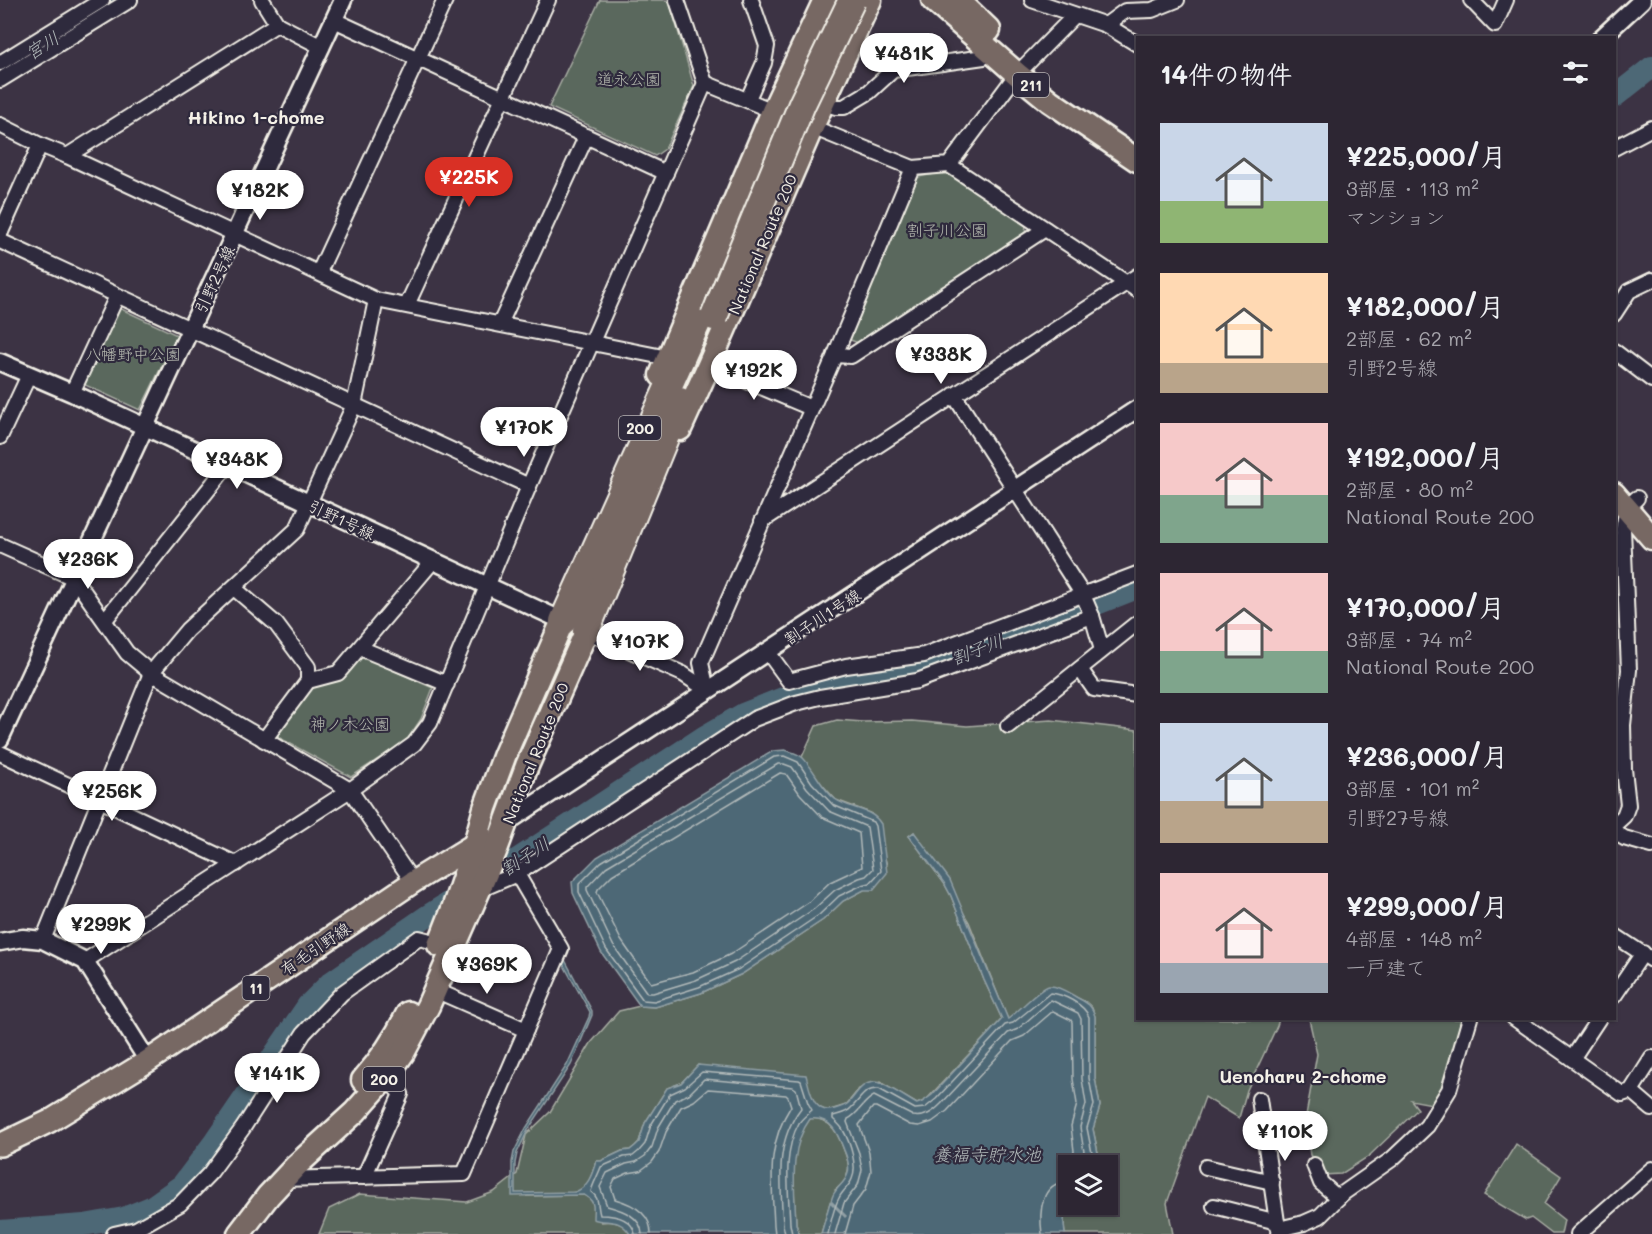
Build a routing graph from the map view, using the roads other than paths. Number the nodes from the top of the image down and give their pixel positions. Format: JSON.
{"nodes":[{"id":1,"x":102,"y":0,"type":"edge"},
{"id":2,"x":130,"y":0,"type":"edge"},
{"id":3,"x":262,"y":0,"type":"edge"},
{"id":4,"x":343,"y":0,"type":"edge"},
{"id":5,"x":445,"y":0,"type":"edge"},
{"id":6,"x":548,"y":0,"type":"edge"},
{"id":7,"x":677,"y":0,"type":"edge"},
{"id":8,"x":751,"y":0,"type":"edge"},
{"id":9,"x":825,"y":0,"type":"edge"},
{"id":10,"x":833,"y":0,"type":"edge"},
{"id":11,"x":852,"y":0,"type":"edge"},
{"id":12,"x":870,"y":0,"type":"edge"},
{"id":13,"x":933,"y":0,"type":"edge"},
{"id":14,"x":958,"y":0,"type":"edge"},
{"id":15,"x":1032,"y":0,"type":"edge"},
{"id":16,"x":1177,"y":0,"type":"edge"},
{"id":17,"x":1471,"y":0,"type":"edge"},
{"id":18,"x":1506,"y":0,"type":"edge"},
{"id":19,"x":1642,"y":0,"type":"edge"},
{"id":20,"x":1075,"y":15,"type":"junction"},
{"id":21,"x":334,"y":20,"type":"junction"},
{"id":22,"x":277,"y":24,"type":"junction"},
{"id":23,"x":1106,"y":25,"type":"junction"},
{"id":24,"x":1603,"y":36,"type":"edge"},
{"id":25,"x":1136,"y":44,"type":"edge"},
{"id":26,"x":322,"y":47,"type":"junction"},
{"id":27,"x":993,"y":52,"type":"junction"},
{"id":28,"x":417,"y":58,"type":"junction"},
{"id":29,"x":0,"y":63,"type":"edge"},
{"id":30,"x":1022,"y":69,"type":"junction"},
{"id":31,"x":0,"y":81,"type":"edge"},
{"id":32,"x":705,"y":83,"type":"junction"},
{"id":33,"x":503,"y":97,"type":"junction"},
{"id":34,"x":748,"y":99,"type":"junction"},
{"id":35,"x":824,"y":103,"type":"junction"},
{"id":36,"x":773,"y":111,"type":"junction"},
{"id":37,"x":0,"y":125,"type":"edge"},
{"id":38,"x":812,"y":127,"type":"junction"},
{"id":39,"x":1652,"y":128,"type":"edge"},
{"id":40,"x":586,"y":137,"type":"junction"},
{"id":41,"x":40,"y":145,"type":"junction"},
{"id":42,"x":1136,"y":146,"type":"edge"},
{"id":43,"x":1616,"y":147,"type":"edge"},
{"id":44,"x":66,"y":156,"type":"junction"},
{"id":45,"x":1136,"y":159,"type":"edge"},
{"id":46,"x":949,"y":165,"type":"junction"},
{"id":47,"x":913,"y":168,"type":"junction"},
{"id":48,"x":666,"y":173,"type":"junction"},
{"id":49,"x":1045,"y":229,"type":"junction"},
{"id":50,"x":0,"y":234,"type":"edge"},
{"id":51,"x":234,"y":235,"type":"junction"},
{"id":52,"x":0,"y":242,"type":"edge"},
{"id":53,"x":319,"y":272,"type":"junction"},
{"id":54,"x":1652,"y":281,"type":"edge"},
{"id":55,"x":1133,"y":283,"type":"edge"},
{"id":56,"x":117,"y":296,"type":"junction"},
{"id":57,"x":376,"y":300,"type":"junction"},
{"id":58,"x":407,"y":305,"type":"junction"},
{"id":59,"x":1616,"y":311,"type":"edge"},
{"id":60,"x":708,"y":314,"type":"junction"},
{"id":61,"x":501,"y":324,"type":"junction"},
{"id":62,"x":190,"y":330,"type":"junction"},
{"id":63,"x":592,"y":344,"type":"junction"},
{"id":64,"x":1616,"y":353,"type":"edge"},
{"id":65,"x":835,"y":355,"type":"junction"},
{"id":66,"x":668,"y":358,"type":"junction"},
{"id":67,"x":0,"y":362,"type":"edge"},
{"id":68,"x":709,"y":365,"type":"junction"},
{"id":69,"x":29,"y":375,"type":"junction"},
{"id":70,"x":1652,"y":380,"type":"edge"},
{"id":71,"x":72,"y":393,"type":"junction"},
{"id":72,"x":954,"y":395,"type":"junction"},
{"id":73,"x":354,"y":405,"type":"junction"},
{"id":74,"x":811,"y":408,"type":"junction"},
{"id":75,"x":1136,"y":410,"type":"edge"},
{"id":76,"x":144,"y":427,"type":"junction"},
{"id":77,"x":0,"y":436,"type":"edge"},
{"id":78,"x":227,"y":466,"type":"junction"},
{"id":79,"x":1616,"y":479,"type":"edge"},
{"id":80,"x":529,"y":486,"type":"junction"},
{"id":81,"x":1015,"y":490,"type":"junction"},
{"id":82,"x":1626,"y":500,"type":"edge"},
{"id":83,"x":308,"y":504,"type":"junction"},
{"id":84,"x":1652,"y":518,"type":"edge"},
{"id":85,"x":762,"y":521,"type":"junction"},
{"id":86,"x":1652,"y":538,"type":"edge"},
{"id":87,"x":0,"y":544,"type":"edge"},
{"id":88,"x":433,"y":561,"type":"junction"},
{"id":89,"x":1136,"y":574,"type":"edge"},
{"id":90,"x":74,"y":578,"type":"junction"},
{"id":91,"x":488,"y":587,"type":"junction"},
{"id":92,"x":234,"y":588,"type":"junction"},
{"id":93,"x":1083,"y":597,"type":"junction"},
{"id":94,"x":1092,"y":615,"type":"junction"},
{"id":95,"x":105,"y":620,"type":"junction"},
{"id":96,"x":563,"y":621,"type":"junction"},
{"id":97,"x":1136,"y":624,"type":"edge"},
{"id":98,"x":586,"y":631,"type":"junction"},
{"id":99,"x":360,"y":648,"type":"junction"},
{"id":100,"x":1102,"y":650,"type":"junction"},
{"id":101,"x":767,"y":651,"type":"junction"},
{"id":102,"x":1080,"y":669,"type":"junction"},
{"id":103,"x":151,"y":673,"type":"junction"},
{"id":104,"x":308,"y":681,"type":"junction"},
{"id":105,"x":447,"y":684,"type":"junction"},
{"id":106,"x":707,"y":690,"type":"junction"},
{"id":107,"x":793,"y":692,"type":"junction"},
{"id":108,"x":1136,"y":695,"type":"edge"},
{"id":109,"x":1619,"y":722,"type":"edge"},
{"id":110,"x":1008,"y":726,"type":"dead end"},
{"id":111,"x":0,"y":739,"type":"edge"},
{"id":112,"x":264,"y":740,"type":"junction"},
{"id":113,"x":0,"y":753,"type":"edge"},
{"id":114,"x":1619,"y":766,"type":"edge"},
{"id":115,"x":350,"y":790,"type":"junction"},
{"id":116,"x":100,"y":799,"type":"junction"},
{"id":117,"x":506,"y":823,"type":"junction"},
{"id":118,"x":1616,"y":823,"type":"edge"},
{"id":119,"x":1616,"y":832,"type":"edge"},
{"id":120,"x":1652,"y":846,"type":"edge"},
{"id":121,"x":480,"y":850,"type":"junction"},
{"id":122,"x":236,"y":864,"type":"junction"},
{"id":123,"x":518,"y":874,"type":"junction"},
{"id":124,"x":413,"y":882,"type":"junction"},
{"id":125,"x":479,"y":890,"type":"junction"},
{"id":126,"x":1616,"y":935,"type":"edge"},
{"id":127,"x":43,"y":940,"type":"junction"},
{"id":128,"x":0,"y":942,"type":"edge"},
{"id":129,"x":439,"y":943,"type":"junction"},
{"id":130,"x":1647,"y":956,"type":"edge"},
{"id":131,"x":85,"y":961,"type":"junction"},
{"id":132,"x":435,"y":990,"type":"junction"},
{"id":133,"x":1616,"y":994,"type":"edge"},
{"id":134,"x":1469,"y":1020,"type":"edge"},
{"id":135,"x":1520,"y":1020,"type":"edge"},
{"id":136,"x":1598,"y":1020,"type":"edge"},
{"id":137,"x":526,"y":1030,"type":"junction"},
{"id":138,"x":1652,"y":1058,"type":"edge"},
{"id":139,"x":1572,"y":1059,"type":"junction"},
{"id":140,"x":148,"y":1061,"type":"junction"},
{"id":141,"x":386,"y":1077,"type":"junction"},
{"id":142,"x":1631,"y":1091,"type":"junction"},
{"id":143,"x":1259,"y":1100,"type":"dead end"},
{"id":144,"x":1652,"y":1109,"type":"edge"},
{"id":145,"x":0,"y":1145,"type":"edge"},
{"id":146,"x":1314,"y":1165,"type":"dead end"},
{"id":147,"x":1206,"y":1167,"type":"dead end"},
{"id":148,"x":1652,"y":1169,"type":"edge"},
{"id":149,"x":364,"y":1178,"type":"junction"},
{"id":150,"x":283,"y":1179,"type":"junction"},
{"id":151,"x":1272,"y":1182,"type":"junction"},
{"id":152,"x":1338,"y":1198,"type":"junction"},
{"id":153,"x":1214,"y":1206,"type":"dead end"},
{"id":154,"x":1279,"y":1229,"type":"edge"},
{"id":155,"x":114,"y":1234,"type":"edge"},
{"id":156,"x":223,"y":1234,"type":"edge"},
{"id":157,"x":239,"y":1234,"type":"edge"},
{"id":158,"x":1578,"y":1234,"type":"edge"}],
"edges":[{"from":1,"to":29,"type":"street"},
{"from":2,"to":31,"type":"street"},
{"from":3,"to":22,"type":"street"},
{"from":4,"to":21,"type":"street","name":"引野2号線"},
{"from":5,"to":28,"type":"street"},
{"from":6,"to":33,"type":"street"},
{"from":7,"to":32,"type":"street"},
{"from":8,"to":34,"type":"street"},
{"from":9,"to":36,"type":"highway","name":"National Route 200","number":"200"},
{"from":10,"to":60,"type":"highway"},
{"from":11,"to":60,"type":"highway","bridge":true},
{"from":12,"to":35,"type":"highway","name":"National Route 200","number":"200"},
{"from":13,"to":27,"type":"highway","number":"211"},
{"from":14,"to":30,"type":"highway","number":"211"},
{"from":15,"to":20,"type":"street"},
{"from":16,"to":23,"type":"street"},
{"from":17,"to":18,"type":"street"},
{"from":19,"to":24,"type":"street"},
{"from":20,"to":23,"type":"street"},
{"from":20,"to":30,"type":"street"},
{"from":21,"to":26,"type":"street","name":"引野2号線"},
{"from":21,"to":28,"type":"street"},
{"from":22,"to":26,"type":"street"},
{"from":22,"to":44,"type":"street"},
{"from":23,"to":25,"type":"street"},
{"from":26,"to":51,"type":"street","name":"引野2号線"},
{"from":27,"to":30,"type":"highway","number":"211"},
{"from":27,"to":35,"type":"street"},
{"from":28,"to":33,"type":"street"},
{"from":28,"to":53,"type":"street"},
{"from":30,"to":42,"type":"highway","number":"211"},
{"from":30,"to":45,"type":"highway","number":"211"},
{"from":30,"to":46,"type":"street"},
{"from":32,"to":34,"type":"street"},
{"from":32,"to":48,"type":"street"},
{"from":33,"to":40,"type":"street"},
{"from":33,"to":58,"type":"street"},
{"from":34,"to":36,"type":"street"},
{"from":35,"to":38,"type":"highway","name":"National Route 200","number":"200"},
{"from":36,"to":38,"type":"street"},
{"from":36,"to":66,"type":"highway","name":"National Route 200","number":"200"},
{"from":37,"to":41,"type":"street"},
{"from":38,"to":47,"type":"street"},
{"from":38,"to":68,"type":"highway","name":"National Route 200","number":"200"},
{"from":39,"to":43,"type":"street"},
{"from":40,"to":48,"type":"street"},
{"from":40,"to":61,"type":"street"},
{"from":41,"to":44,"type":"street"},
{"from":41,"to":50,"type":"street"},
{"from":44,"to":51,"type":"street"},
{"from":46,"to":47,"type":"street"},
{"from":46,"to":49,"type":"street"},
{"from":47,"to":65,"type":"street"},
{"from":48,"to":63,"type":"street"},
{"from":49,"to":55,"type":"street"},
{"from":49,"to":65,"type":"street"},
{"from":51,"to":53,"type":"street"},
{"from":51,"to":62,"type":"street","name":"引野2号線"},
{"from":52,"to":56,"type":"street"},
{"from":53,"to":57,"type":"street"},
{"from":54,"to":59,"type":"street"},
{"from":55,"to":72,"type":"street"},
{"from":56,"to":62,"type":"street"},
{"from":56,"to":71,"type":"street"},
{"from":57,"to":58,"type":"street"},
{"from":57,"to":73,"type":"street"},
{"from":58,"to":61,"type":"street"},
{"from":60,"to":96,"type":"highway","number":"200"},
{"from":60,"to":98,"type":"highway"},
{"from":61,"to":63,"type":"street"},
{"from":62,"to":73,"type":"street"},
{"from":62,"to":76,"type":"street","name":"引野2号線"},
{"from":63,"to":66,"type":"street"},
{"from":63,"to":80,"type":"street"},
{"from":64,"to":70,"type":"street"},
{"from":65,"to":74,"type":"street"},
{"from":66,"to":96,"type":"highway","name":"National Route 200","number":"200"},
{"from":67,"to":69,"type":"street","name":"引野1号線"},
{"from":68,"to":74,"type":"street"},
{"from":68,"to":98,"type":"highway","name":"National Route 200","number":"200"},
{"from":69,"to":71,"type":"street","name":"引野1号線"},
{"from":69,"to":77,"type":"street"},
{"from":71,"to":76,"type":"street","name":"引野1号線"},
{"from":72,"to":81,"type":"street"},
{"from":72,"to":85,"type":"street"},
{"from":73,"to":80,"type":"street"},
{"from":73,"to":83,"type":"street"},
{"from":74,"to":85,"type":"street"},
{"from":75,"to":81,"type":"street","name":"割子川1号線"},
{"from":76,"to":78,"type":"street","name":"引野1号線"},
{"from":76,"to":90,"type":"street","name":"引野2号線"},
{"from":78,"to":83,"type":"street","name":"引野1号線"},
{"from":78,"to":95,"type":"street"},
{"from":79,"to":82,"type":"highway"},
{"from":80,"to":91,"type":"street"},
{"from":81,"to":93,"type":"street"},
{"from":81,"to":101,"type":"street","name":"割子川1号線"},
{"from":82,"to":84,"type":"highway"},
{"from":82,"to":86,"type":"highway"},
{"from":82,"to":109,"type":"street"},
{"from":83,"to":88,"type":"street","name":"引野1号線"},
{"from":83,"to":92,"type":"street"},
{"from":85,"to":106,"type":"street"},
{"from":87,"to":90,"type":"street"},
{"from":88,"to":91,"type":"street","name":"引野1号線"},
{"from":88,"to":99,"type":"street"},
{"from":89,"to":93,"type":"street"},
{"from":90,"to":95,"type":"street"},
{"from":90,"to":111,"type":"street","name":"引野2号線"},
{"from":91,"to":96,"type":"street","name":"引野1号線"},
{"from":91,"to":105,"type":"street"},
{"from":92,"to":103,"type":"street"},
{"from":92,"to":104,"type":"street"},
{"from":93,"to":94,"type":"street"},
{"from":93,"to":107,"type":"street"},
{"from":94,"to":100,"type":"street"},
{"from":94,"to":107,"type":"street"},
{"from":95,"to":103,"type":"street"},
{"from":96,"to":121,"type":"highway","name":"National Route 200","number":"200"},
{"from":97,"to":100,"type":"street"},
{"from":98,"to":106,"type":"street"},
{"from":98,"to":117,"type":"highway","name":"National Route 200","number":"200"},
{"from":99,"to":104,"type":"street"},
{"from":99,"to":105,"type":"street"},
{"from":100,"to":102,"type":"street"},
{"from":101,"to":106,"type":"street","name":"割子川1号線"},
{"from":101,"to":107,"type":"street"},
{"from":102,"to":108,"type":"street"},
{"from":102,"to":110,"type":"street"},
{"from":103,"to":112,"type":"street"},
{"from":103,"to":116,"type":"street"},
{"from":104,"to":112,"type":"street"},
{"from":105,"to":115,"type":"street"},
{"from":106,"to":117,"type":"street","name":"割子川1号線"},
{"from":107,"to":123,"type":"street"},
{"from":109,"to":114,"type":"street"},
{"from":112,"to":115,"type":"street"},
{"from":113,"to":116,"type":"street"},
{"from":114,"to":118,"type":"street"},
{"from":115,"to":122,"type":"street"},
{"from":115,"to":124,"type":"street"},
{"from":116,"to":122,"type":"street"},
{"from":116,"to":127,"type":"street"},
{"from":117,"to":121,"type":"highway","name":"National Route 200","number":"200"},
{"from":119,"to":120,"type":"street"},
{"from":121,"to":124,"type":"main road","name":"有毛引野線","number":"11"},
{"from":121,"to":125,"type":"highway","name":"National Route 200","number":"200"},
{"from":121,"to":129,"type":"highway","name":"National Route 200","number":"200"},
{"from":122,"to":131,"type":"street"},
{"from":123,"to":125,"type":"street"},
{"from":123,"to":137,"type":"street"},
{"from":124,"to":140,"type":"main road","name":"有毛引野線","number":"11"},
{"from":125,"to":132,"type":"highway","name":"National Route 200","number":"200"},
{"from":126,"to":130,"type":"street"},
{"from":127,"to":128,"type":"street"},
{"from":127,"to":131,"type":"street"},
{"from":129,"to":155,"type":"street"},
{"from":129,"to":156,"type":"highway","name":"National Route 200","number":"200"},
{"from":130,"to":133,"type":"street"},
{"from":131,"to":140,"type":"street"},
{"from":132,"to":137,"type":"street"},
{"from":132,"to":141,"type":"highway","name":"National Route 200","number":"200"},
{"from":134,"to":152,"type":"street"},
{"from":135,"to":139,"type":"street"},
{"from":136,"to":139,"type":"street"},
{"from":137,"to":149,"type":"street"},
{"from":138,"to":142,"type":"street"},
{"from":139,"to":142,"type":"street"},
{"from":140,"to":145,"type":"main road","name":"有毛引野線","number":"11"},
{"from":141,"to":149,"type":"street"},
{"from":141,"to":150,"type":"highway","name":"National Route 200","number":"200"},
{"from":142,"to":144,"type":"street"},
{"from":143,"to":151,"type":"street"},
{"from":146,"to":152,"type":"street"},
{"from":147,"to":151,"type":"street"},
{"from":148,"to":158,"type":"street"},
{"from":149,"to":150,"type":"street"},
{"from":150,"to":157,"type":"highway","name":"National Route 200","number":"200"},
{"from":151,"to":154,"type":"street"},
{"from":152,"to":154,"type":"street"},
{"from":153,"to":154,"type":"street"}]}
